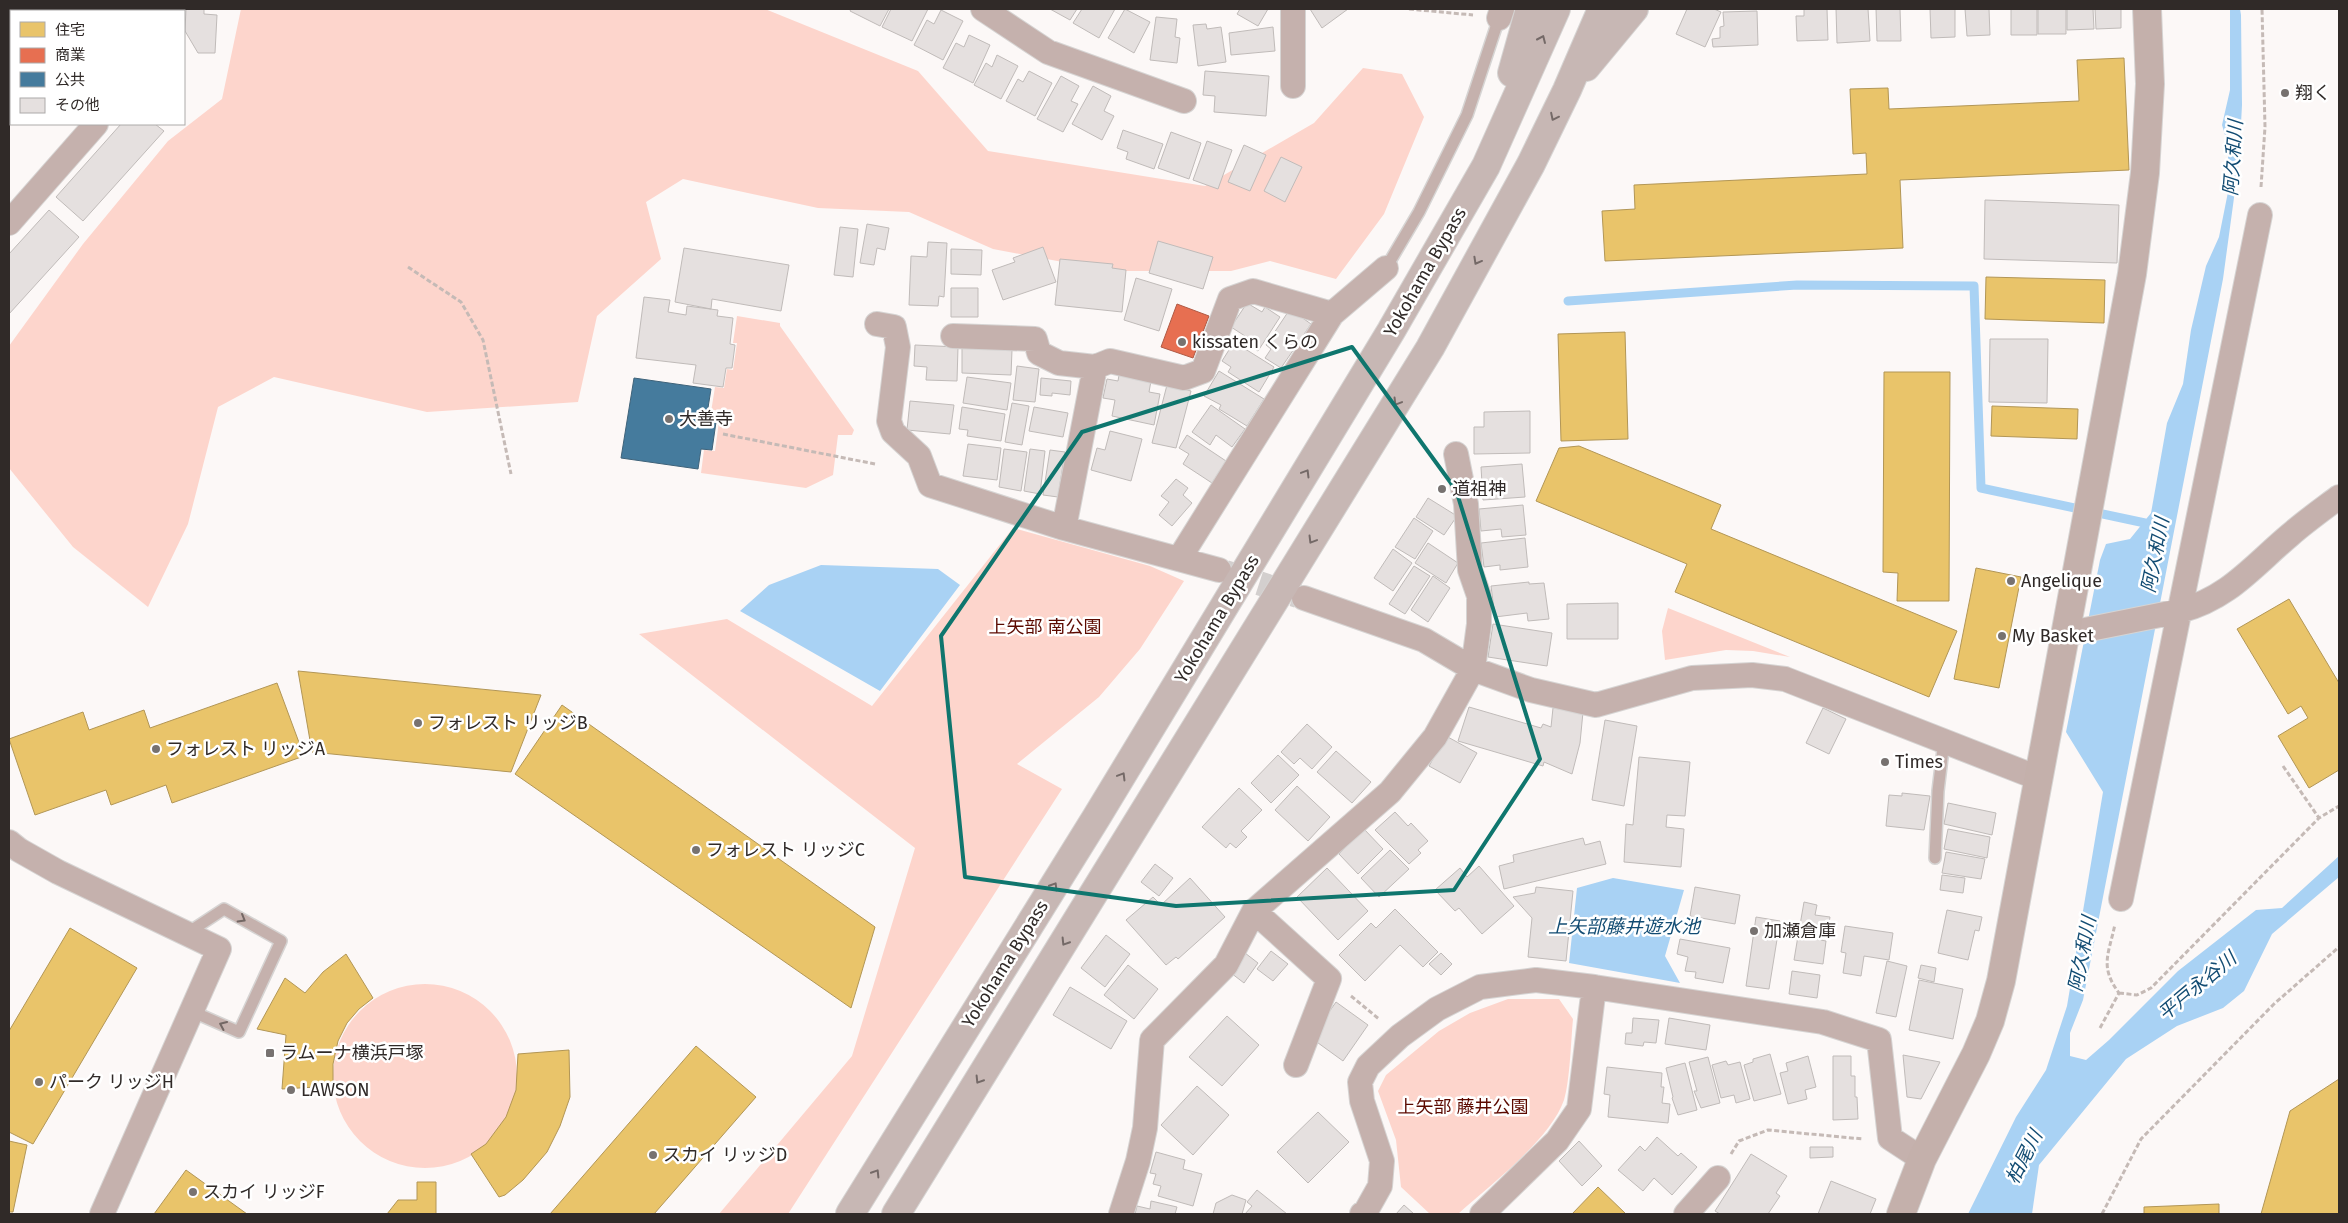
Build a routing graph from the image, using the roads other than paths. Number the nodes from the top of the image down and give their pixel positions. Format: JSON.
{"nodes":[{"id":1,"x":983,"y":9,"type":"edge"},
{"id":2,"x":1293,"y":9,"type":"edge"},
{"id":3,"x":1530,"y":9,"type":"edge"},
{"id":4,"x":1556,"y":9,"type":"edge"},
{"id":5,"x":1602,"y":9,"type":"edge"},
{"id":6,"x":1634,"y":9,"type":"edge"},
{"id":7,"x":2147,"y":9,"type":"edge"},
{"id":8,"x":1500,"y":13,"type":"edge"},
{"id":9,"x":1293,"y":86,"type":"dead end"},
{"id":10,"x":1567,"y":90,"type":"junction"},
{"id":11,"x":1184,"y":101,"type":"dead end"},
{"id":12,"x":95,"y":125,"type":"edge"},
{"id":13,"x":1486,"y":166,"type":"junction"},
{"id":14,"x":2260,"y":215,"type":"road end"},
{"id":15,"x":9,"y":222,"type":"edge"},
{"id":16,"x":1386,"y":268,"type":"joint"},
{"id":17,"x":1332,"y":314,"type":"junction"},
{"id":18,"x":877,"y":324,"type":"dead end"},
{"id":19,"x":953,"y":336,"type":"dead end"},
{"id":20,"x":1095,"y":367,"type":"junction"},
{"id":21,"x":1456,"y":454,"type":"dead end"},
{"id":22,"x":2339,"y":496,"type":"edge"},
{"id":23,"x":1064,"y":528,"type":"junction"},
{"id":24,"x":1179,"y":560,"type":"junction"},
{"id":25,"x":1219,"y":570,"type":"tunnel mouth"},
{"id":26,"x":1304,"y":598,"type":"tunnel mouth"},
{"id":27,"x":2176,"y":612,"type":"junction"},
{"id":28,"x":2073,"y":633,"type":"junction"},
{"id":29,"x":1473,"y":669,"type":"junction"},
{"id":30,"x":1944,"y":741,"type":"junction"},
{"id":31,"x":2038,"y":778,"type":"junction"},
{"id":32,"x":9,"y":842,"type":"edge"},
{"id":33,"x":1935,"y":858,"type":"dead end"},
{"id":34,"x":2121,"y":899,"type":"road end"},
{"id":35,"x":1254,"y":911,"type":"junction"},
{"id":36,"x":186,"y":934,"type":"junction"},
{"id":37,"x":1594,"y":987,"type":"junction"},
{"id":38,"x":191,"y":1011,"type":"junction"},
{"id":39,"x":1296,"y":1065,"type":"dead end"},
{"id":40,"x":1922,"y":1159,"type":"junction"},
{"id":41,"x":1718,"y":1178,"type":"road end"},
{"id":42,"x":102,"y":1214,"type":"edge"},
{"id":43,"x":850,"y":1214,"type":"edge"},
{"id":44,"x":896,"y":1214,"type":"edge"},
{"id":45,"x":1121,"y":1214,"type":"edge"},
{"id":46,"x":1362,"y":1214,"type":"edge"},
{"id":47,"x":1482,"y":1214,"type":"edge"},
{"id":48,"x":1686,"y":1214,"type":"edge"},
{"id":49,"x":1901,"y":1214,"type":"edge"}],
"edges":[{"from":1,"to":11,"type":"street"},
{"from":2,"to":9,"type":"street"},
{"from":3,"to":13,"type":"highway"},
{"from":13,"to":4,"type":"highway","name":"Yokohama Bypass","one_way":true},
{"from":5,"to":10,"type":"highway"},
{"from":6,"to":10,"type":"highway"},
{"from":7,"to":28,"type":"street"},
{"from":8,"to":16,"type":"lane"},
{"from":10,"to":44,"type":"highway","one_way":true},
{"from":12,"to":15,"type":"street"},
{"from":43,"to":13,"type":"highway","name":"Yokohama Bypass","one_way":true},
{"from":14,"to":27,"type":"street"},
{"from":16,"to":17,"type":"street"},
{"from":17,"to":20,"type":"street"},
{"from":17,"to":24,"type":"street"},
{"from":18,"to":23,"type":"street"},
{"from":19,"to":20,"type":"street"},
{"from":20,"to":23,"type":"street"},
{"from":21,"to":29,"type":"street"},
{"from":22,"to":27,"type":"street"},
{"from":23,"to":24,"type":"street"},
{"from":24,"to":25,"type":"street"},
{"from":26,"to":29,"type":"street"},
{"from":27,"to":28,"type":"street"},
{"from":27,"to":34,"type":"street"},
{"from":28,"to":31,"type":"street"},
{"from":29,"to":30,"type":"street"},
{"from":29,"to":35,"type":"street"},
{"from":30,"to":31,"type":"street"},
{"from":30,"to":33,"type":"lane"},
{"from":31,"to":40,"type":"street"},
{"from":32,"to":36,"type":"street"},
{"from":35,"to":39,"type":"street"},
{"from":35,"to":45,"type":"street"},
{"from":36,"to":38,"type":"street"},
{"from":36,"to":38,"type":"lane","one_way":true},
{"from":37,"to":40,"type":"street"},
{"from":37,"to":46,"type":"street"},
{"from":37,"to":47,"type":"street"},
{"from":38,"to":42,"type":"street"},
{"from":40,"to":49,"type":"street"},
{"from":41,"to":48,"type":"street"}]}
